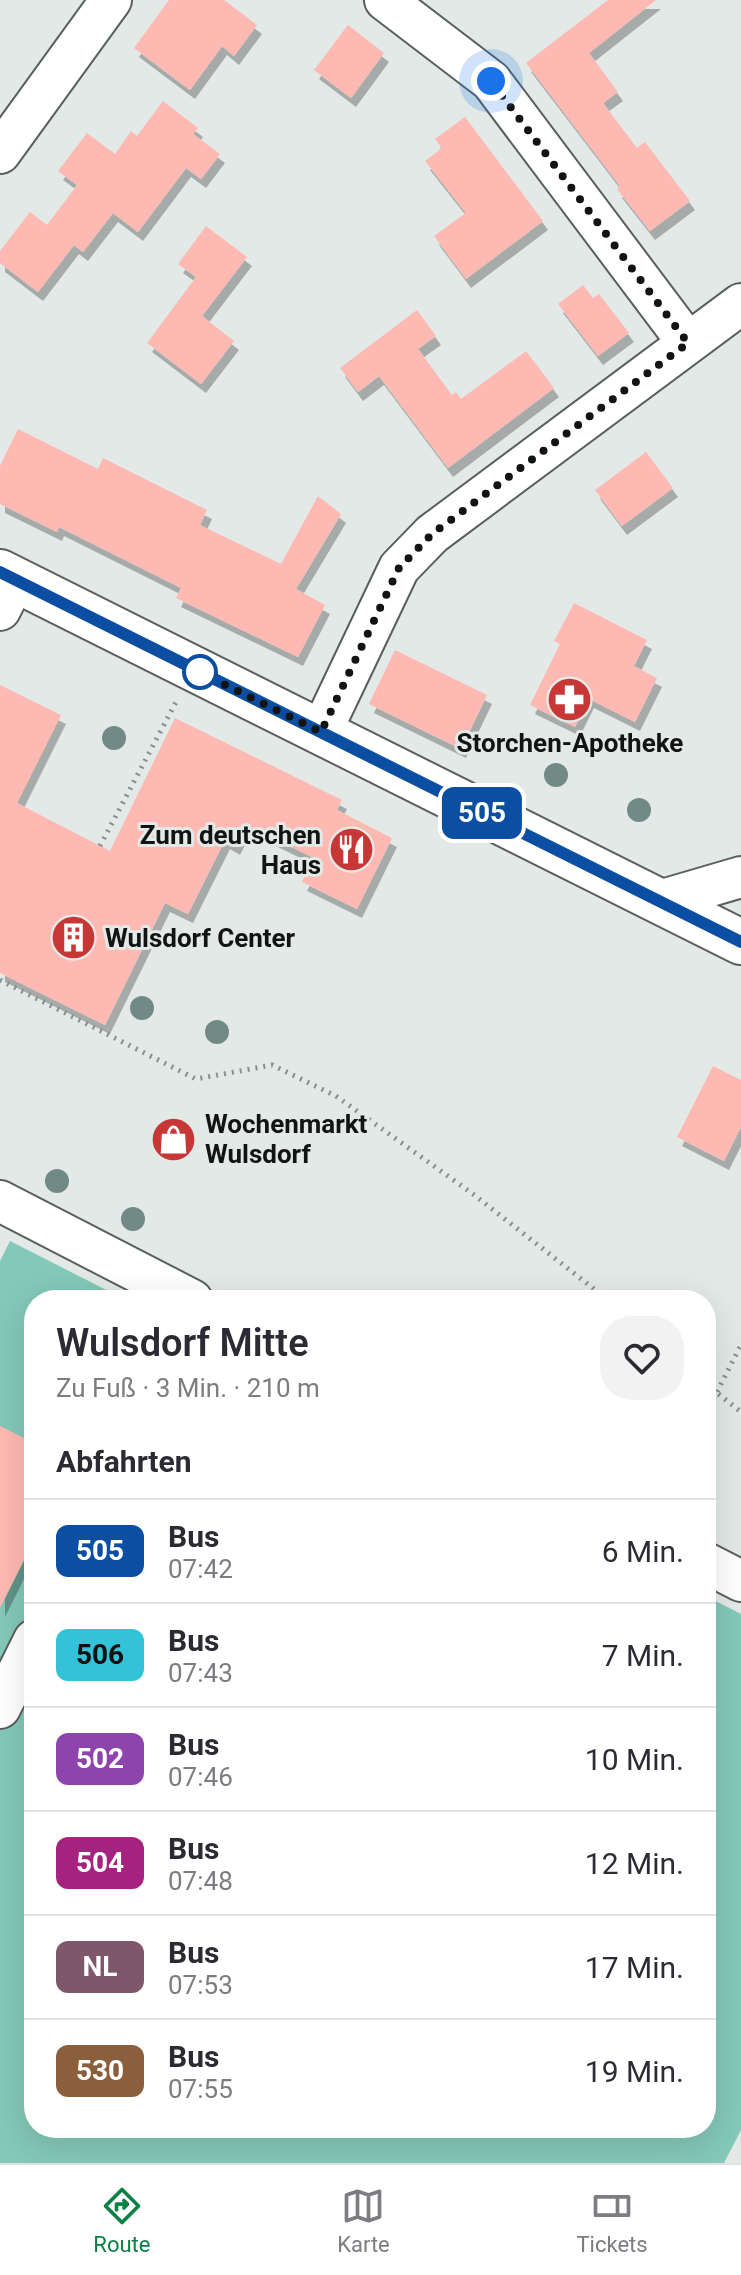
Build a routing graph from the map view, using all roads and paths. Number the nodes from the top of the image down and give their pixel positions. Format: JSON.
{"nodes":[{"id":1,"x":111,"y":0,"type":"edge"},
{"id":2,"x":385,"y":0,"type":"edge"},
{"id":3,"x":0,"y":153,"type":"edge"},
{"id":4,"x":741,"y":304,"type":"edge"},
{"id":5,"x":688,"y":343,"type":"junction"},
{"id":6,"x":5,"y":587,"type":"edge"},
{"id":7,"x":193,"y":669,"type":"junction"},
{"id":8,"x":321,"y":732,"type":"junction"},
{"id":9,"x":100,"y":846,"type":"dead end"},
{"id":10,"x":741,"y":877,"type":"edge"},
{"id":11,"x":659,"y":901,"type":"junction"},
{"id":12,"x":741,"y":942,"type":"edge"},
{"id":13,"x":0,"y":980,"type":"edge"},
{"id":14,"x":0,"y":1201,"type":"edge"},
{"id":15,"x":173,"y":1290,"type":"edge"},
{"id":16,"x":595,"y":1290,"type":"edge"},
{"id":17,"x":741,"y":1345,"type":"edge"},
{"id":18,"x":717,"y":1393,"type":"joint"},
{"id":19,"x":741,"y":1412,"type":"edge"},
{"id":20,"x":716,"y":1568,"type":"edge"},
{"id":21,"x":741,"y":1581,"type":"edge"},
{"id":22,"x":24,"y":1660,"type":"edge"},
{"id":23,"x":0,"y":1708,"type":"edge"}],
"edges":[{"from":1,"to":3,"type":"street"},
{"from":2,"to":5,"type":"street"},
{"from":4,"to":5,"type":"street"},
{"from":5,"to":8,"type":"street"},
{"from":6,"to":7,"type":"main road"},
{"from":7,"to":8,"type":"main road"},
{"from":7,"to":9,"type":"path"},
{"from":8,"to":11,"type":"main road"},
{"from":10,"to":11,"type":"street"},
{"from":11,"to":12,"type":"main road"},
{"from":13,"to":16,"type":"path"},
{"from":14,"to":15,"type":"street"},
{"from":17,"to":18,"type":"path"},
{"from":18,"to":19,"type":"path"},
{"from":20,"to":21,"type":"street"},
{"from":22,"to":23,"type":"street"}]}
